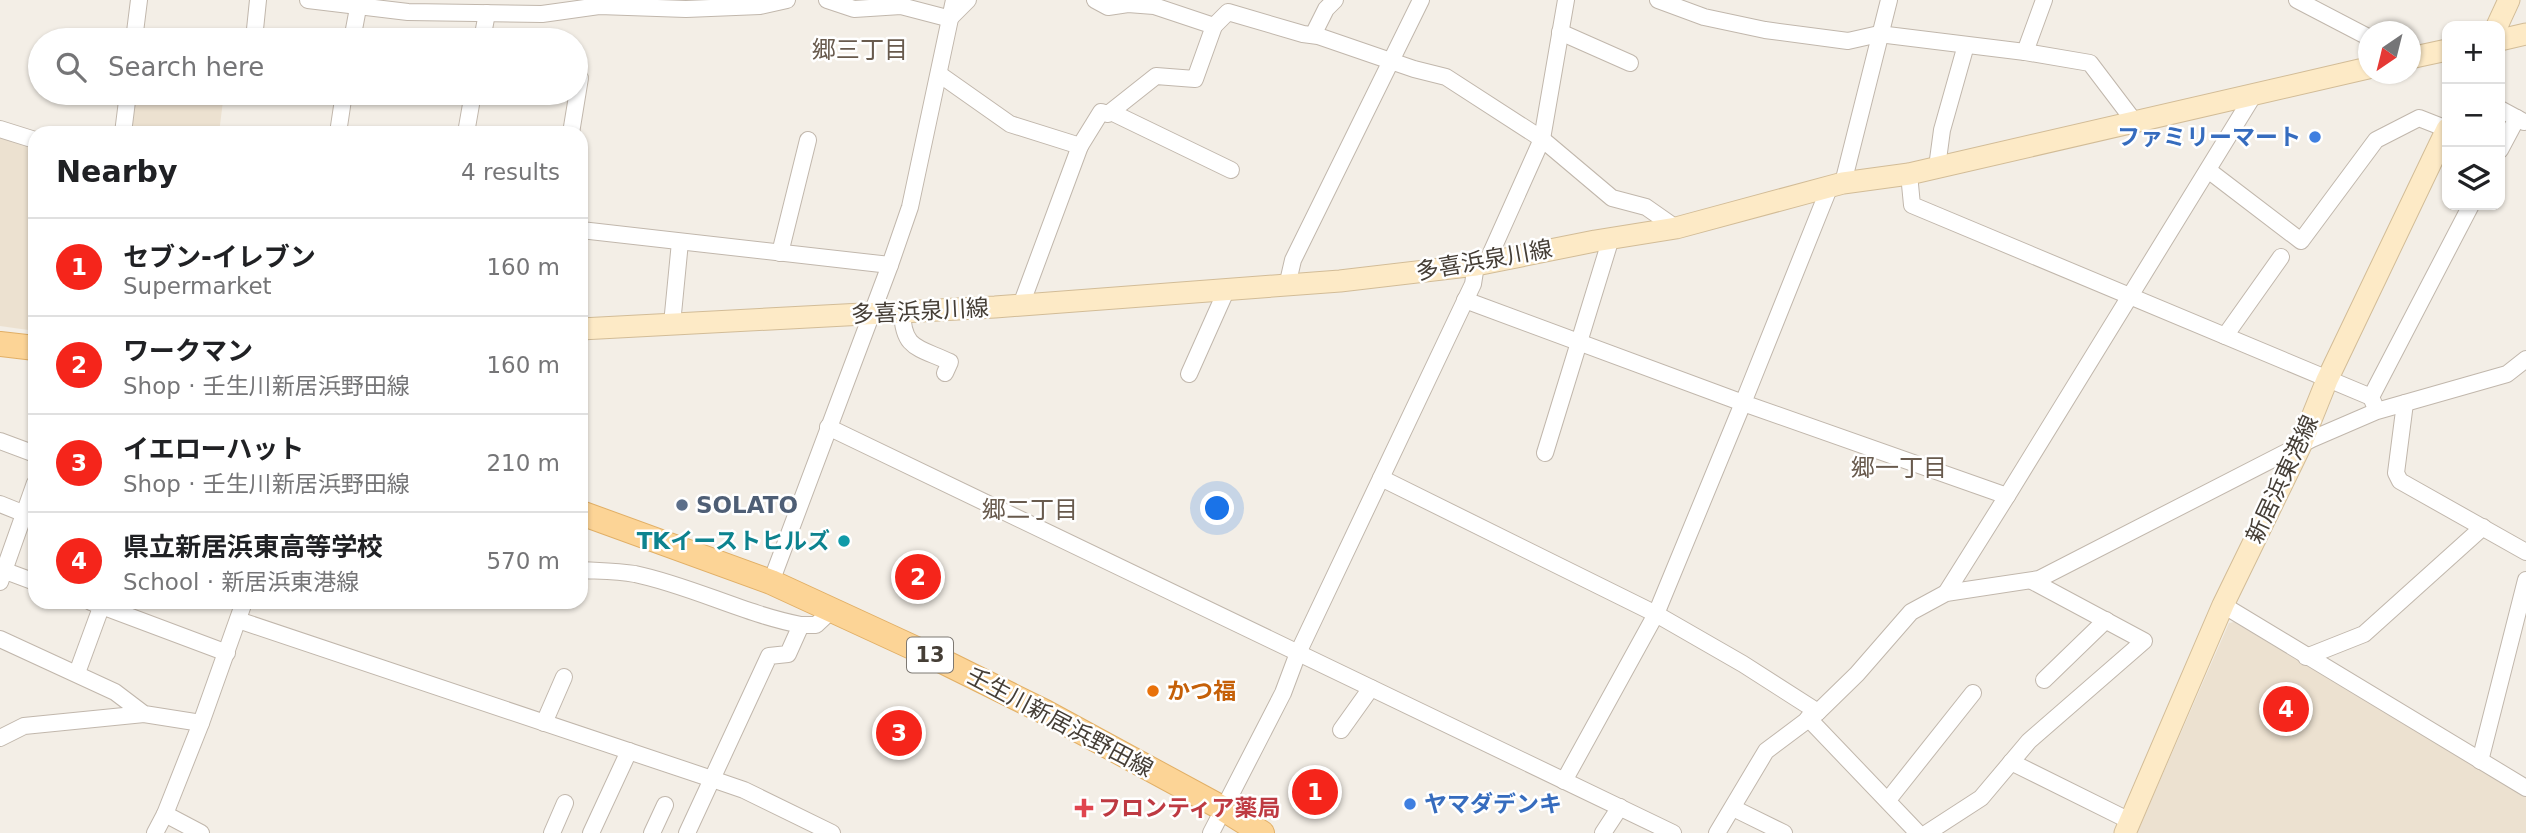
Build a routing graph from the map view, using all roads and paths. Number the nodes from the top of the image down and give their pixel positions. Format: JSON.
{"nodes":[{"id":1,"x":138,"y":0,"type":"edge"},
{"id":2,"x":258,"y":0,"type":"edge"},
{"id":3,"x":308,"y":0,"type":"edge"},
{"id":4,"x":785,"y":0,"type":"edge"},
{"id":5,"x":827,"y":0,"type":"edge"},
{"id":6,"x":954,"y":0,"type":"edge"},
{"id":7,"x":968,"y":0,"type":"edge"},
{"id":8,"x":1095,"y":0,"type":"edge"},
{"id":9,"x":1335,"y":0,"type":"edge"},
{"id":10,"x":1421,"y":0,"type":"edge"},
{"id":11,"x":1566,"y":0,"type":"edge"},
{"id":12,"x":1658,"y":0,"type":"edge"},
{"id":13,"x":1889,"y":0,"type":"edge"},
{"id":14,"x":2044,"y":0,"type":"edge"},
{"id":15,"x":2297,"y":0,"type":"edge"},
{"id":16,"x":2509,"y":0,"type":"edge"},
{"id":17,"x":640,"y":4,"type":"edge"},
{"id":18,"x":573,"y":5,"type":"edge"},
{"id":19,"x":461,"y":7,"type":"edge"},
{"id":20,"x":358,"y":8,"type":"junction"},
{"id":21,"x":487,"y":13,"type":"junction"},
{"id":22,"x":950,"y":18,"type":"junction"},
{"id":23,"x":2499,"y":21,"type":"edge"},
{"id":24,"x":1214,"y":26,"type":"junction"},
{"id":25,"x":135,"y":28,"type":"edge"},
{"id":26,"x":255,"y":28,"type":"edge"},
{"id":27,"x":354,"y":28,"type":"edge"},
{"id":28,"x":484,"y":28,"type":"edge"},
{"id":29,"x":1560,"y":32,"type":"junction"},
{"id":30,"x":2358,"y":32,"type":"edge"},
{"id":31,"x":1879,"y":34,"type":"junction"},
{"id":32,"x":2526,"y":34,"type":"edge"},
{"id":33,"x":1313,"y":35,"type":"junction"},
{"id":34,"x":2505,"y":39,"type":"edge"},
{"id":35,"x":1966,"y":45,"type":"junction"},
{"id":36,"x":2442,"y":51,"type":"edge"},
{"id":37,"x":2025,"y":52,"type":"junction"},
{"id":38,"x":2421,"y":56,"type":"edge"},
{"id":39,"x":1392,"y":61,"type":"junction"},
{"id":40,"x":1630,"y":64,"type":"dead end"},
{"id":41,"x":2358,"y":70,"type":"edge"},
{"id":42,"x":939,"y":74,"type":"junction"},
{"id":43,"x":2253,"y":96,"type":"junction"},
{"id":44,"x":126,"y":105,"type":"edge"},
{"id":45,"x":342,"y":105,"type":"edge"},
{"id":46,"x":471,"y":105,"type":"edge"},
{"id":47,"x":575,"y":105,"type":"edge"},
{"id":48,"x":1111,"y":111,"type":"junction"},
{"id":49,"x":2505,"y":112,"type":"edge"},
{"id":50,"x":2521,"y":120,"type":"edge"},
{"id":51,"x":2134,"y":121,"type":"junction"},
{"id":52,"x":124,"y":126,"type":"edge"},
{"id":53,"x":339,"y":126,"type":"edge"},
{"id":54,"x":467,"y":126,"type":"edge"},
{"id":55,"x":571,"y":126,"type":"edge"},
{"id":56,"x":0,"y":130,"type":"edge"},
{"id":57,"x":2442,"y":137,"type":"edge"},
{"id":58,"x":28,"y":138,"type":"edge"},
{"id":59,"x":1542,"y":139,"type":"junction"},
{"id":60,"x":808,"y":140,"type":"dead end"},
{"id":61,"x":2442,"y":145,"type":"edge"},
{"id":62,"x":1080,"y":146,"type":"junction"},
{"id":63,"x":2502,"y":147,"type":"edge"},
{"id":64,"x":1937,"y":167,"type":"junction"},
{"id":65,"x":1231,"y":170,"type":"dead end"},
{"id":66,"x":2208,"y":170,"type":"junction"},
{"id":67,"x":1909,"y":174,"type":"junction"},
{"id":68,"x":1837,"y":185,"type":"junction"},
{"id":69,"x":2469,"y":210,"type":"edge"},
{"id":70,"x":1676,"y":228,"type":"junction"},
{"id":71,"x":588,"y":231,"type":"edge"},
{"id":72,"x":1611,"y":238,"type":"junction"},
{"id":73,"x":680,"y":242,"type":"junction"},
{"id":74,"x":780,"y":253,"type":"junction"},
{"id":75,"x":2281,"y":257,"type":"dead end"},
{"id":76,"x":1481,"y":264,"type":"junction"},
{"id":77,"x":891,"y":265,"type":"junction"},
{"id":78,"x":1287,"y":286,"type":"junction"},
{"id":79,"x":1226,"y":291,"type":"junction"},
{"id":80,"x":2131,"y":296,"type":"junction"},
{"id":81,"x":1465,"y":300,"type":"junction"},
{"id":82,"x":1021,"y":305,"type":"junction"},
{"id":83,"x":902,"y":311,"type":"junction"},
{"id":84,"x":871,"y":312,"type":"junction"},
{"id":85,"x":672,"y":324,"type":"junction"},
{"id":86,"x":588,"y":329,"type":"edge"},
{"id":87,"x":2225,"y":336,"type":"junction"},
{"id":88,"x":1578,"y":341,"type":"junction"},
{"id":89,"x":0,"y":344,"type":"edge"},
{"id":90,"x":28,"y":347,"type":"edge"},
{"id":91,"x":2526,"y":359,"type":"edge"},
{"id":92,"x":945,"y":373,"type":"dead end"},
{"id":93,"x":1189,"y":374,"type":"dead end"},
{"id":94,"x":2327,"y":380,"type":"junction"},
{"id":95,"x":1743,"y":403,"type":"junction"},
{"id":96,"x":2374,"y":404,"type":"junction"},
{"id":97,"x":2405,"y":404,"type":"junction"},
{"id":98,"x":828,"y":427,"type":"junction"},
{"id":99,"x":0,"y":441,"type":"edge"},
{"id":100,"x":2300,"y":447,"type":"junction"},
{"id":101,"x":28,"y":451,"type":"edge"},
{"id":102,"x":1545,"y":453,"type":"dead end"},
{"id":103,"x":1381,"y":478,"type":"junction"},
{"id":104,"x":2007,"y":496,"type":"junction"},
{"id":105,"x":0,"y":505,"type":"edge"},
{"id":106,"x":28,"y":516,"type":"edge"},
{"id":107,"x":588,"y":516,"type":"edge"},
{"id":108,"x":28,"y":518,"type":"edge"},
{"id":109,"x":2483,"y":527,"type":"junction"},
{"id":110,"x":2526,"y":552,"type":"edge"},
{"id":111,"x":588,"y":570,"type":"edge"},
{"id":112,"x":1,"y":574,"type":"edge"},
{"id":113,"x":28,"y":580,"type":"edge"},
{"id":114,"x":2526,"y":580,"type":"edge"},
{"id":115,"x":2032,"y":581,"type":"junction"},
{"id":116,"x":771,"y":583,"type":"junction"},
{"id":117,"x":1946,"y":593,"type":"junction"},
{"id":118,"x":2223,"y":605,"type":"junction"},
{"id":119,"x":97,"y":609,"type":"edge"},
{"id":120,"x":114,"y":609,"type":"edge"},
{"id":121,"x":242,"y":609,"type":"edge"},
{"id":122,"x":832,"y":610,"type":"junction"},
{"id":123,"x":1656,"y":614,"type":"junction"},
{"id":124,"x":238,"y":620,"type":"junction"},
{"id":125,"x":2106,"y":620,"type":"junction"},
{"id":126,"x":801,"y":625,"type":"junction"},
{"id":127,"x":0,"y":639,"type":"edge"},
{"id":128,"x":227,"y":653,"type":"junction"},
{"id":129,"x":1298,"y":653,"type":"junction"},
{"id":130,"x":2306,"y":656,"type":"junction"},
{"id":131,"x":77,"y":673,"type":"junction"},
{"id":132,"x":564,"y":677,"type":"dead end"},
{"id":133,"x":2044,"y":680,"type":"dead end"},
{"id":134,"x":1371,"y":688,"type":"junction"},
{"id":135,"x":1973,"y":693,"type":"dead end"},
{"id":136,"x":144,"y":714,"type":"junction"},
{"id":137,"x":1813,"y":715,"type":"junction"},
{"id":138,"x":201,"y":723,"type":"junction"},
{"id":139,"x":544,"y":723,"type":"junction"},
{"id":140,"x":1341,"y":730,"type":"dead end"},
{"id":141,"x":0,"y":738,"type":"edge"},
{"id":142,"x":629,"y":751,"type":"junction"},
{"id":143,"x":2480,"y":761,"type":"junction"},
{"id":144,"x":2011,"y":762,"type":"junction"},
{"id":145,"x":712,"y":779,"type":"junction"},
{"id":146,"x":1564,"y":780,"type":"junction"},
{"id":147,"x":2526,"y":788,"type":"edge"},
{"id":148,"x":1888,"y":800,"type":"junction"},
{"id":149,"x":565,"y":803,"type":"dead end"},
{"id":150,"x":665,"y":805,"type":"dead end"},
{"id":151,"x":1620,"y":807,"type":"junction"},
{"id":152,"x":1222,"y":808,"type":"junction"},
{"id":153,"x":1733,"y":808,"type":"junction"},
{"id":154,"x":165,"y":814,"type":"junction"},
{"id":155,"x":2127,"y":827,"type":"edge"},
{"id":156,"x":155,"y":833,"type":"edge"},
{"id":157,"x":201,"y":833,"type":"edge"},
{"id":158,"x":552,"y":833,"type":"edge"},
{"id":159,"x":591,"y":833,"type":"edge"},
{"id":160,"x":652,"y":833,"type":"edge"},
{"id":161,"x":687,"y":833,"type":"edge"},
{"id":162,"x":832,"y":833,"type":"edge"},
{"id":163,"x":1211,"y":833,"type":"edge"},
{"id":164,"x":1262,"y":833,"type":"edge"},
{"id":165,"x":1603,"y":833,"type":"edge"},
{"id":166,"x":1674,"y":833,"type":"edge"},
{"id":167,"x":1717,"y":833,"type":"edge"},
{"id":168,"x":1784,"y":833,"type":"edge"},
{"id":169,"x":1918,"y":833,"type":"edge"},
{"id":170,"x":1927,"y":833,"type":"edge"}],
"edges":[{"from":1,"to":25,"type":"street"},
{"from":2,"to":26,"type":"street"},
{"from":3,"to":20,"type":"street"},
{"from":4,"to":17,"type":"street"},
{"from":5,"to":22,"type":"street"},
{"from":6,"to":22,"type":"street"},
{"from":7,"to":22,"type":"street"},
{"from":8,"to":24,"type":"street"},
{"from":9,"to":33,"type":"street"},
{"from":10,"to":39,"type":"street"},
{"from":11,"to":29,"type":"street"},
{"from":12,"to":31,"type":"street"},
{"from":13,"to":31,"type":"street"},
{"from":14,"to":37,"type":"street"},
{"from":15,"to":30,"type":"street"},
{"from":16,"to":23,"type":"main road"},
{"from":17,"to":18,"type":"street"},
{"from":18,"to":21,"type":"street"},
{"from":19,"to":20,"type":"street"},
{"from":19,"to":21,"type":"street"},
{"from":20,"to":27,"type":"street"},
{"from":21,"to":28,"type":"street"},
{"from":22,"to":42,"type":"street"},
{"from":24,"to":33,"type":"street"},
{"from":24,"to":48,"type":"street"},
{"from":29,"to":40,"type":"street"},
{"from":29,"to":59,"type":"street"},
{"from":31,"to":35,"type":"street"},
{"from":31,"to":68,"type":"street"},
{"from":32,"to":34,"type":"main road"},
{"from":33,"to":39,"type":"street"},
{"from":35,"to":37,"type":"street"},
{"from":35,"to":64,"type":"street"},
{"from":36,"to":38,"type":"main road"},
{"from":37,"to":51,"type":"street"},
{"from":39,"to":59,"type":"street"},
{"from":39,"to":78,"type":"street"},
{"from":41,"to":43,"type":"main road","name":"多喜浜泉川線"},
{"from":42,"to":62,"type":"street"},
{"from":42,"to":77,"type":"street"},
{"from":43,"to":51,"type":"main road","name":"多喜浜泉川線"},
{"from":43,"to":66,"type":"street"},
{"from":44,"to":52,"type":"street"},
{"from":45,"to":53,"type":"street"},
{"from":46,"to":54,"type":"street"},
{"from":47,"to":55,"type":"street"},
{"from":48,"to":62,"type":"street"},
{"from":48,"to":65,"type":"street"},
{"from":49,"to":50,"type":"street"},
{"from":50,"to":63,"type":"street"},
{"from":51,"to":64,"type":"main road","name":"多喜浜泉川線"},
{"from":56,"to":58,"type":"street"},
{"from":57,"to":66,"type":"street"},
{"from":59,"to":70,"type":"street"},
{"from":59,"to":76,"type":"street"},
{"from":60,"to":74,"type":"street"},
{"from":61,"to":94,"type":"main road","name":"新居浜東港線"},
{"from":62,"to":82,"type":"street"},
{"from":64,"to":67,"type":"main road","name":"多喜浜泉川線"},
{"from":66,"to":80,"type":"street"},
{"from":67,"to":68,"type":"main road","name":"多喜浜泉川線"},
{"from":67,"to":80,"type":"street"},
{"from":68,"to":70,"type":"main road","name":"多喜浜泉川線"},
{"from":68,"to":95,"type":"street"},
{"from":69,"to":96,"type":"street"},
{"from":70,"to":72,"type":"main road","name":"多喜浜泉川線"},
{"from":71,"to":73,"type":"street"},
{"from":72,"to":76,"type":"main road","name":"多喜浜泉川線"},
{"from":72,"to":88,"type":"street"},
{"from":73,"to":74,"type":"street"},
{"from":73,"to":85,"type":"street"},
{"from":74,"to":77,"type":"street"},
{"from":75,"to":87,"type":"street"},
{"from":76,"to":78,"type":"main road","name":"多喜浜泉川線"},
{"from":76,"to":81,"type":"street"},
{"from":77,"to":84,"type":"street"},
{"from":78,"to":79,"type":"main road","name":"多喜浜泉川線"},
{"from":79,"to":82,"type":"main road","name":"多喜浜泉川線"},
{"from":79,"to":93,"type":"street"},
{"from":80,"to":87,"type":"street"},
{"from":80,"to":104,"type":"street"},
{"from":81,"to":88,"type":"street"},
{"from":81,"to":103,"type":"street"},
{"from":82,"to":83,"type":"main road","name":"多喜浜泉川線"},
{"from":83,"to":84,"type":"main road","name":"多喜浜泉川線"},
{"from":83,"to":92,"type":"street"},
{"from":84,"to":85,"type":"main road","name":"多喜浜泉川線"},
{"from":84,"to":98,"type":"street"},
{"from":85,"to":86,"type":"main road","name":"多喜浜泉川線"},
{"from":87,"to":94,"type":"street"},
{"from":88,"to":95,"type":"street"},
{"from":88,"to":102,"type":"street"},
{"from":89,"to":90,"type":"main road"},
{"from":91,"to":97,"type":"street"},
{"from":94,"to":96,"type":"street"},
{"from":94,"to":100,"type":"main road","name":"新居浜東港線"},
{"from":95,"to":104,"type":"street"},
{"from":95,"to":123,"type":"street"},
{"from":96,"to":97,"type":"street"},
{"from":96,"to":100,"type":"street"},
{"from":97,"to":109,"type":"street"},
{"from":98,"to":116,"type":"street"},
{"from":98,"to":129,"type":"street"},
{"from":99,"to":101,"type":"street"},
{"from":100,"to":115,"type":"street"},
{"from":100,"to":118,"type":"main road","name":"新居浜東港線"},
{"from":103,"to":123,"type":"street"},
{"from":103,"to":129,"type":"street"},
{"from":104,"to":117,"type":"street"},
{"from":105,"to":106,"type":"street"},
{"from":107,"to":116,"type":"main road","name":"壬生川新居浜野田線","number":"13"},
{"from":108,"to":112,"type":"street"},
{"from":109,"to":110,"type":"street"},
{"from":109,"to":130,"type":"street"},
{"from":111,"to":126,"type":"street"},
{"from":112,"to":113,"type":"street"},
{"from":114,"to":143,"type":"street"},
{"from":115,"to":117,"type":"street"},
{"from":115,"to":125,"type":"street"},
{"from":116,"to":122,"type":"main road","name":"壬生川新居浜野田線","number":"13"},
{"from":117,"to":137,"type":"street"},
{"from":118,"to":130,"type":"street"},
{"from":118,"to":155,"type":"main road","name":"新居浜東港線"},
{"from":119,"to":131,"type":"street"},
{"from":120,"to":128,"type":"street"},
{"from":121,"to":124,"type":"street"},
{"from":122,"to":126,"type":"street"},
{"from":122,"to":152,"type":"main road","name":"壬生川新居浜野田線","number":"13"},
{"from":123,"to":137,"type":"street"},
{"from":123,"to":146,"type":"street"},
{"from":124,"to":128,"type":"street"},
{"from":124,"to":139,"type":"street"},
{"from":125,"to":133,"type":"street"},
{"from":125,"to":144,"type":"street"},
{"from":126,"to":145,"type":"street"},
{"from":127,"to":131,"type":"street"},
{"from":128,"to":138,"type":"street"},
{"from":129,"to":134,"type":"street"},
{"from":129,"to":152,"type":"street"},
{"from":130,"to":143,"type":"street"},
{"from":131,"to":136,"type":"street"},
{"from":132,"to":139,"type":"street"},
{"from":134,"to":140,"type":"street"},
{"from":134,"to":146,"type":"street"},
{"from":135,"to":148,"type":"street"},
{"from":136,"to":138,"type":"street"},
{"from":136,"to":141,"type":"street"},
{"from":137,"to":148,"type":"street"},
{"from":137,"to":153,"type":"street"},
{"from":138,"to":154,"type":"street"},
{"from":139,"to":142,"type":"street"},
{"from":142,"to":145,"type":"street"},
{"from":142,"to":159,"type":"street"},
{"from":143,"to":147,"type":"street"},
{"from":144,"to":155,"type":"street"},
{"from":144,"to":170,"type":"street"},
{"from":145,"to":161,"type":"street"},
{"from":145,"to":162,"type":"street"},
{"from":146,"to":151,"type":"street"},
{"from":148,"to":169,"type":"street"},
{"from":149,"to":158,"type":"street"},
{"from":150,"to":160,"type":"street"},
{"from":151,"to":165,"type":"street"},
{"from":151,"to":166,"type":"street"},
{"from":152,"to":163,"type":"street"},
{"from":152,"to":164,"type":"main road","name":"壬生川新居浜野田線","number":"13"},
{"from":153,"to":167,"type":"street"},
{"from":153,"to":168,"type":"street"},
{"from":154,"to":156,"type":"street"},
{"from":154,"to":157,"type":"street"}]}
